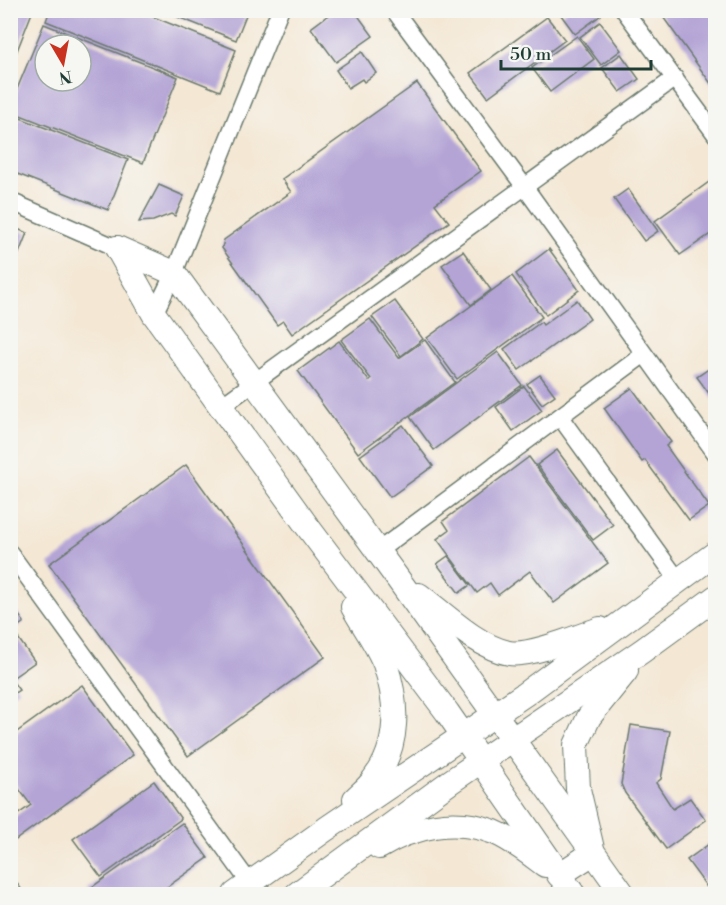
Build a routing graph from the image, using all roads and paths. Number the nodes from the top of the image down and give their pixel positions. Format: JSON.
{"nodes":[{"id":1,"x":280,"y":10,"type":"edge"},
{"id":2,"x":394,"y":10,"type":"edge"},
{"id":3,"x":624,"y":10,"type":"edge"},
{"id":4,"x":675,"y":78,"type":"junction"},
{"id":5,"x":716,"y":135,"type":"edge"},
{"id":6,"x":524,"y":186,"type":"junction"},
{"id":7,"x":10,"y":201,"type":"edge"},
{"id":8,"x":117,"y":248,"type":"junction"},
{"id":9,"x":174,"y":273,"type":"junction"},
{"id":10,"x":154,"y":314,"type":"junction"},
{"id":11,"x":644,"y":355,"type":"junction"},
{"id":12,"x":255,"y":381,"type":"junction"},
{"id":13,"x":220,"y":407,"type":"junction"},
{"id":14,"x":560,"y":417,"type":"junction"},
{"id":15,"x":716,"y":454,"type":"edge"},
{"id":16,"x":307,"y":526,"type":"junction"},
{"id":17,"x":378,"y":551,"type":"junction"},
{"id":18,"x":10,"y":553,"type":"edge"},
{"id":19,"x":716,"y":553,"type":"edge"},
{"id":20,"x":398,"y":579,"type":"junction"},
{"id":21,"x":678,"y":580,"type":"junction"},
{"id":22,"x":716,"y":597,"type":"edge"},
{"id":23,"x":622,"y":622,"type":"junction"},
{"id":24,"x":642,"y":651,"type":"junction"},
{"id":25,"x":495,"y":714,"type":"junction"},
{"id":26,"x":464,"y":736,"type":"junction"},
{"id":27,"x":512,"y":739,"type":"junction"},
{"id":28,"x":481,"y":761,"type":"junction"},
{"id":29,"x":326,"y":829,"type":"junction"},
{"id":30,"x":592,"y":853,"type":"junction"},
{"id":31,"x":559,"y":875,"type":"junction"},
{"id":32,"x":242,"y":888,"type":"edge"},
{"id":33,"x":10,"y":890,"type":"edge"},
{"id":34,"x":14,"y":894,"type":"edge"},
{"id":35,"x":297,"y":894,"type":"edge"},
{"id":36,"x":302,"y":894,"type":"edge"},
{"id":37,"x":573,"y":894,"type":"edge"},
{"id":38,"x":623,"y":894,"type":"edge"}],
"edges":[{"from":1,"to":9,"type":"street"},
{"from":2,"to":6,"type":"street"},
{"from":3,"to":4,"type":"street"},
{"from":4,"to":5,"type":"street"},
{"from":4,"to":6,"type":"street"},
{"from":6,"to":11,"type":"street"},
{"from":6,"to":12,"type":"street"},
{"from":7,"to":8,"type":"street"},
{"from":8,"to":9,"type":"street"},
{"from":8,"to":10,"type":"street"},
{"from":9,"to":10,"type":"street"},
{"from":9,"to":12,"type":"street"},
{"from":10,"to":13,"type":"street"},
{"from":11,"to":14,"type":"street"},
{"from":11,"to":15,"type":"street"},
{"from":12,"to":13,"type":"street"},
{"from":12,"to":17,"type":"street"},
{"from":13,"to":16,"type":"street"},
{"from":14,"to":17,"type":"street"},
{"from":14,"to":21,"type":"street"},
{"from":16,"to":26,"type":"street"},
{"from":16,"to":29,"type":"street"},
{"from":17,"to":20,"type":"street"},
{"from":18,"to":32,"type":"street"},
{"from":19,"to":21,"type":"street"},
{"from":20,"to":23,"type":"street"},
{"from":20,"to":25,"type":"street"},
{"from":21,"to":23,"type":"street"},
{"from":22,"to":24,"type":"street"},
{"from":23,"to":25,"type":"street"},
{"from":24,"to":27,"type":"street"},
{"from":24,"to":30,"type":"street"},
{"from":25,"to":26,"type":"street"},
{"from":25,"to":27,"type":"street"},
{"from":26,"to":28,"type":"street"},
{"from":26,"to":29,"type":"street"},
{"from":27,"to":28,"type":"street"},
{"from":27,"to":30,"type":"street"},
{"from":28,"to":31,"type":"street"},
{"from":28,"to":35,"type":"street"},
{"from":29,"to":32,"type":"street"},
{"from":30,"to":31,"type":"street"},
{"from":30,"to":38,"type":"street"},
{"from":31,"to":36,"type":"street"},
{"from":31,"to":37,"type":"street"},
{"from":33,"to":34,"type":"street"}]}
